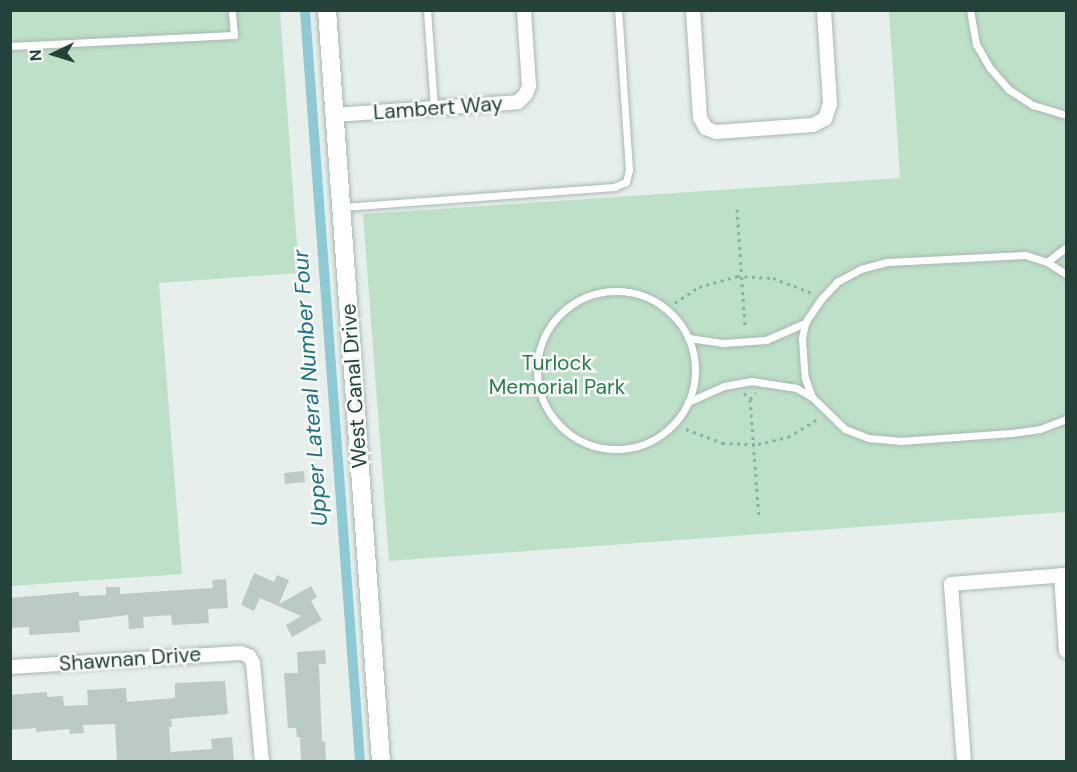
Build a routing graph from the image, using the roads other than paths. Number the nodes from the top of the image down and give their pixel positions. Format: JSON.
{"nodes":[{"id":1,"x":232,"y":10,"type":"edge"},
{"id":2,"x":327,"y":10,"type":"edge"},
{"id":3,"x":428,"y":10,"type":"edge"},
{"id":4,"x":524,"y":10,"type":"edge"},
{"id":5,"x":618,"y":10,"type":"edge"},
{"id":6,"x":693,"y":10,"type":"edge"},
{"id":7,"x":824,"y":10,"type":"edge"},
{"id":8,"x":970,"y":10,"type":"edge"},
{"id":9,"x":10,"y":46,"type":"edge"},
{"id":10,"x":434,"y":108,"type":"junction"},
{"id":11,"x":334,"y":115,"type":"junction"},
{"id":12,"x":1066,"y":115,"type":"edge"},
{"id":13,"x":341,"y":207,"type":"junction"},
{"id":14,"x":1066,"y":247,"type":"edge"},
{"id":15,"x":1047,"y":262,"type":"junction"},
{"id":16,"x":1066,"y":274,"type":"edge"},
{"id":17,"x":805,"y":322,"type":"junction"},
{"id":18,"x":688,"y":338,"type":"junction"},
{"id":19,"x":812,"y":397,"type":"junction"},
{"id":20,"x":688,"y":402,"type":"junction"},
{"id":21,"x":1066,"y":419,"type":"edge"},
{"id":22,"x":1064,"y":575,"type":"edge"},
{"id":23,"x":1066,"y":651,"type":"edge"},
{"id":24,"x":10,"y":667,"type":"edge"},
{"id":25,"x":262,"y":762,"type":"edge"},
{"id":26,"x":381,"y":762,"type":"edge"},
{"id":27,"x":964,"y":762,"type":"edge"}],
"edges":[{"from":1,"to":9,"type":"lane"},
{"from":2,"to":11,"type":"street","name":"West Canal Drive"},
{"from":3,"to":10,"type":"lane"},
{"from":4,"to":10,"type":"street","name":"Lambert Way"},
{"from":5,"to":13,"type":"lane"},
{"from":6,"to":7,"type":"street"},
{"from":8,"to":12,"type":"lane"},
{"from":10,"to":11,"type":"street","name":"Lambert Way"},
{"from":11,"to":13,"type":"street","name":"West Canal Drive"},
{"from":13,"to":26,"type":"street","name":"West Canal Drive"},
{"from":14,"to":15,"type":"lane"},
{"from":15,"to":16,"type":"lane"},
{"from":15,"to":17,"type":"lane"},
{"from":17,"to":18,"type":"lane"},
{"from":17,"to":19,"type":"lane"},
{"from":18,"to":20,"type":"lane"},
{"from":18,"to":20,"type":"lane"},
{"from":19,"to":20,"type":"lane"},
{"from":19,"to":21,"type":"lane"},
{"from":22,"to":23,"type":"street"},
{"from":22,"to":27,"type":"street"},
{"from":24,"to":25,"type":"street","name":"Shawnan Drive"}]}
